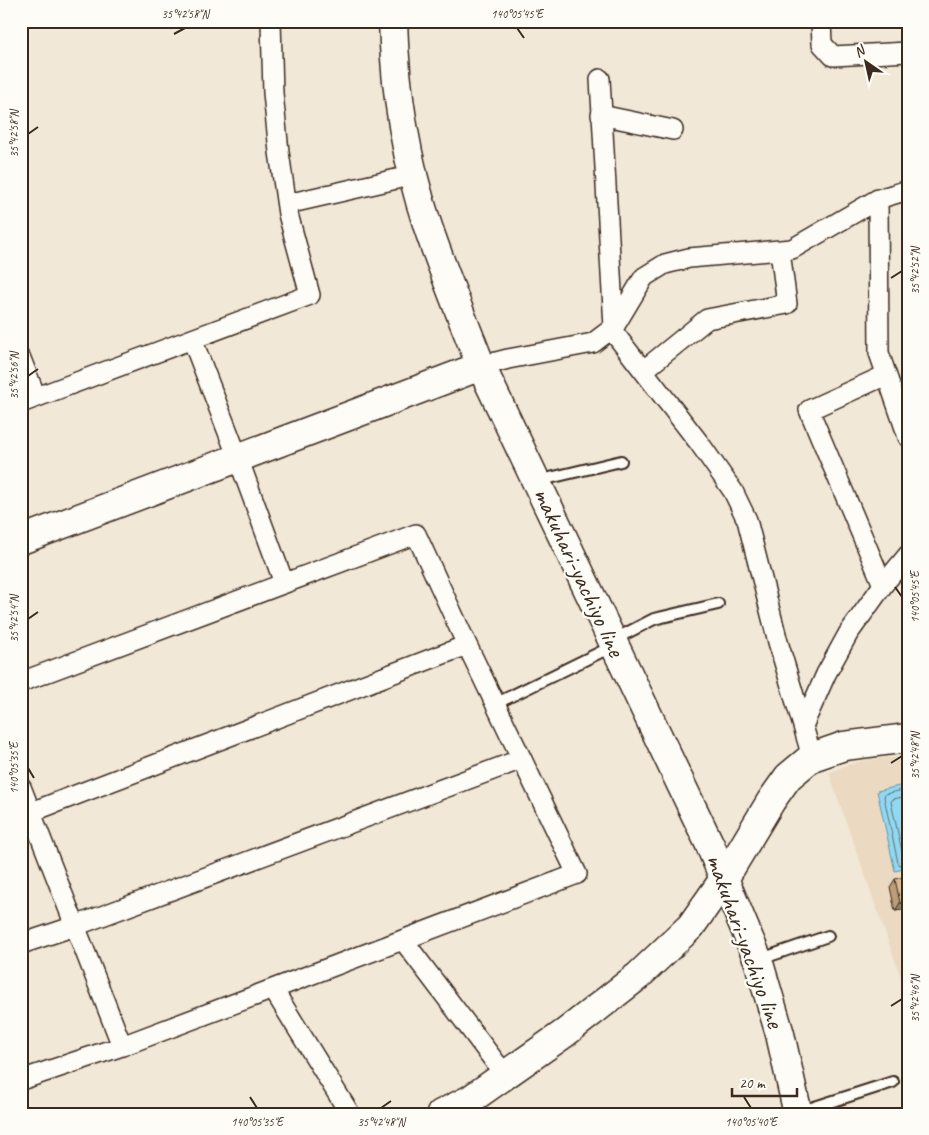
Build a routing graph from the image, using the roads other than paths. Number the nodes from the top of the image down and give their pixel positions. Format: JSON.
{"nodes":[{"id":1,"x":271,"y":21,"type":"edge"},
{"id":2,"x":393,"y":21,"type":"edge"},
{"id":3,"x":821,"y":21,"type":"edge"},
{"id":4,"x":908,"y":52,"type":"edge"},
{"id":5,"x":600,"y":79,"type":"dead end"},
{"id":6,"x":601,"y":115,"type":"junction"},
{"id":7,"x":673,"y":130,"type":"dead end"},
{"id":8,"x":414,"y":175,"type":"junction"},
{"id":9,"x":908,"y":190,"type":"edge"},
{"id":10,"x":878,"y":199,"type":"junction"},
{"id":11,"x":287,"y":204,"type":"junction"},
{"id":12,"x":780,"y":251,"type":"junction"},
{"id":13,"x":612,"y":328,"type":"junction"},
{"id":14,"x":192,"y":339,"type":"junction"},
{"id":15,"x":21,"y":358,"type":"edge"},
{"id":16,"x":481,"y":366,"type":"junction"},
{"id":17,"x":644,"y":370,"type":"junction"},
{"id":18,"x":886,"y":375,"type":"junction"},
{"id":19,"x":29,"y":400,"type":"edge"},
{"id":20,"x":908,"y":437,"type":"edge"},
{"id":21,"x":238,"y":458,"type":"junction"},
{"id":22,"x":622,"y":461,"type":"dead end"},
{"id":23,"x":536,"y":481,"type":"junction"},
{"id":24,"x":21,"y":540,"type":"edge"},
{"id":25,"x":908,"y":555,"type":"edge"},
{"id":26,"x":284,"y":583,"type":"junction"},
{"id":27,"x":883,"y":585,"type":"junction"},
{"id":28,"x":718,"y":604,"type":"dead end"},
{"id":29,"x":613,"y":643,"type":"junction"},
{"id":30,"x":467,"y":645,"type":"junction"},
{"id":31,"x":21,"y":682,"type":"edge"},
{"id":32,"x":495,"y":704,"type":"junction"},
{"id":33,"x":804,"y":726,"type":"junction"},
{"id":34,"x":908,"y":738,"type":"edge"},
{"id":35,"x":812,"y":757,"type":"junction"},
{"id":36,"x":522,"y":759,"type":"junction"},
{"id":37,"x":21,"y":787,"type":"edge"},
{"id":38,"x":26,"y":814,"type":"edge"},
{"id":39,"x":724,"y":879,"type":"junction"},
{"id":40,"x":75,"y":926,"type":"junction"},
{"id":41,"x":828,"y":936,"type":"dead end"},
{"id":42,"x":403,"y":940,"type":"junction"},
{"id":43,"x":21,"y":944,"type":"edge"},
{"id":44,"x":758,"y":960,"type":"junction"},
{"id":45,"x":273,"y":989,"type":"junction"},
{"id":46,"x":122,"y":1046,"type":"junction"},
{"id":47,"x":505,"y":1075,"type":"junction"},
{"id":48,"x":21,"y":1080,"type":"edge"},
{"id":49,"x":893,"y":1082,"type":"dead end"},
{"id":50,"x":798,"y":1113,"type":"edge"},
{"id":51,"x":350,"y":1114,"type":"edge"},
{"id":52,"x":440,"y":1114,"type":"edge"}],
"edges":[{"from":1,"to":11,"type":"street"},
{"from":2,"to":8,"type":"main road","name":"makuhari-yachiyo line"},
{"from":3,"to":4,"type":"street"},
{"from":5,"to":6,"type":"street"},
{"from":6,"to":7,"type":"street"},
{"from":6,"to":13,"type":"street"},
{"from":8,"to":11,"type":"street"},
{"from":8,"to":16,"type":"main road","name":"makuhari-yachiyo line"},
{"from":9,"to":10,"type":"street"},
{"from":10,"to":12,"type":"street"},
{"from":10,"to":18,"type":"street"},
{"from":11,"to":14,"type":"street"},
{"from":12,"to":13,"type":"street"},
{"from":12,"to":17,"type":"street"},
{"from":13,"to":16,"type":"street"},
{"from":13,"to":17,"type":"street"},
{"from":14,"to":19,"type":"street"},
{"from":14,"to":21,"type":"street"},
{"from":15,"to":19,"type":"street"},
{"from":16,"to":21,"type":"main road"},
{"from":16,"to":23,"type":"main road","name":"makuhari-yachiyo line"},
{"from":17,"to":33,"type":"street"},
{"from":18,"to":20,"type":"street"},
{"from":18,"to":27,"type":"street"},
{"from":21,"to":24,"type":"main road"},
{"from":21,"to":26,"type":"street"},
{"from":22,"to":23,"type":"lane"},
{"from":23,"to":29,"type":"main road","name":"makuhari-yachiyo line"},
{"from":25,"to":27,"type":"street"},
{"from":26,"to":30,"type":"street"},
{"from":26,"to":31,"type":"street"},
{"from":27,"to":33,"type":"street"},
{"from":28,"to":29,"type":"lane"},
{"from":29,"to":32,"type":"lane"},
{"from":29,"to":39,"type":"main road","name":"makuhari-yachiyo line"},
{"from":30,"to":32,"type":"street"},
{"from":30,"to":38,"type":"street"},
{"from":32,"to":36,"type":"street"},
{"from":33,"to":35,"type":"street"},
{"from":34,"to":35,"type":"main road"},
{"from":35,"to":39,"type":"main road"},
{"from":36,"to":40,"type":"street"},
{"from":36,"to":42,"type":"street"},
{"from":37,"to":38,"type":"street"},
{"from":38,"to":40,"type":"street"},
{"from":39,"to":44,"type":"main road","name":"makuhari-yachiyo line"},
{"from":39,"to":47,"type":"main road"},
{"from":40,"to":43,"type":"street"},
{"from":40,"to":46,"type":"street"},
{"from":41,"to":44,"type":"lane"},
{"from":42,"to":45,"type":"street"},
{"from":42,"to":47,"type":"street"},
{"from":44,"to":50,"type":"main road","name":"makuhari-yachiyo line"},
{"from":45,"to":46,"type":"street"},
{"from":45,"to":51,"type":"street"},
{"from":46,"to":48,"type":"street"},
{"from":47,"to":52,"type":"main road"},
{"from":49,"to":50,"type":"lane"}]}
